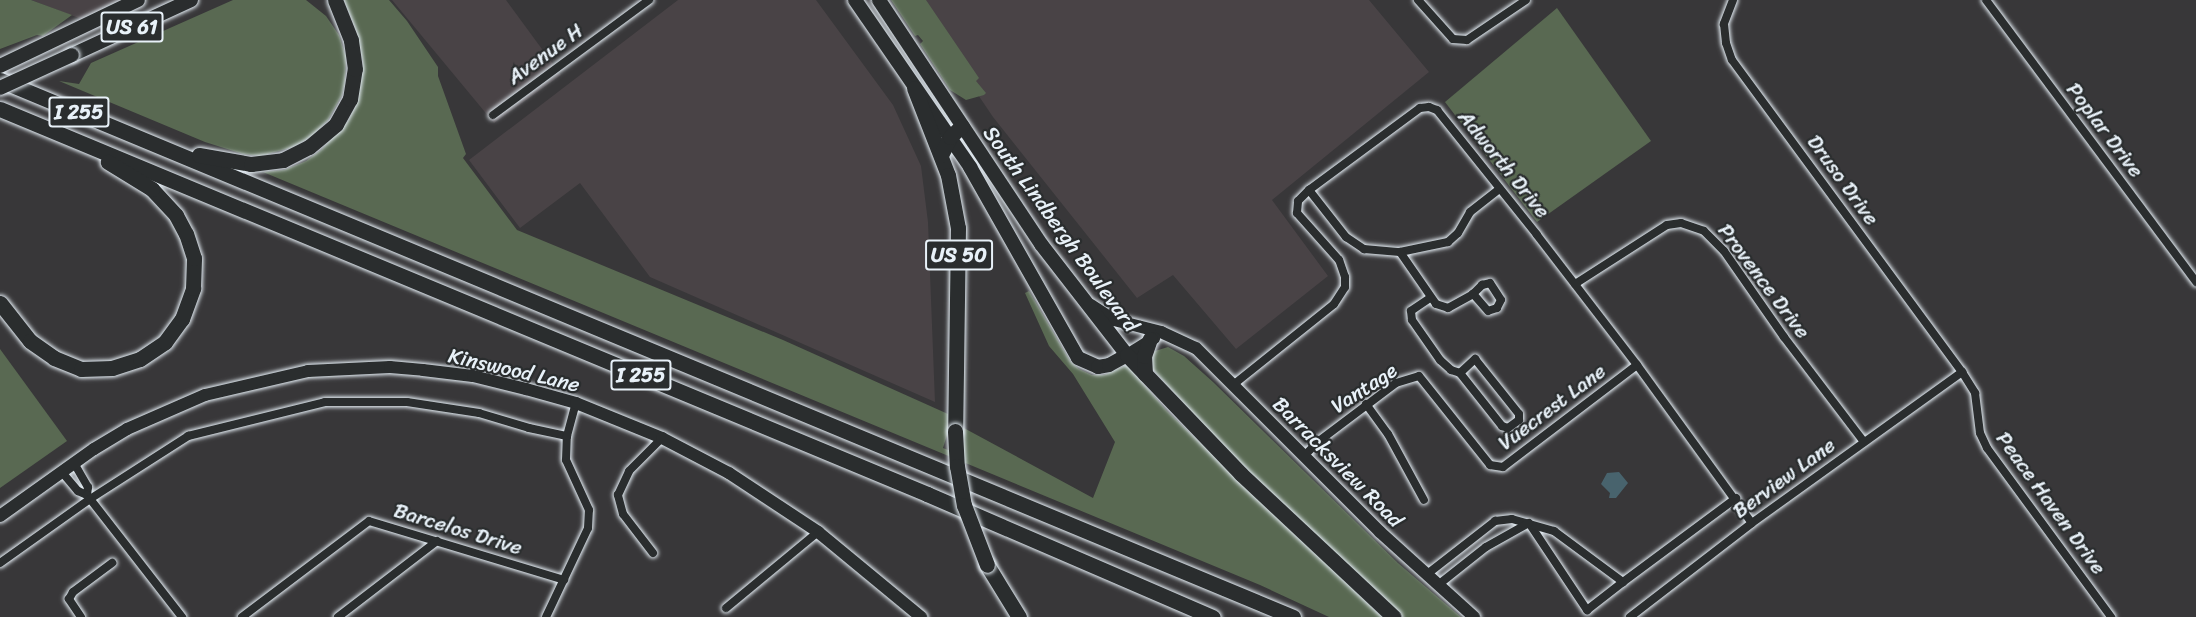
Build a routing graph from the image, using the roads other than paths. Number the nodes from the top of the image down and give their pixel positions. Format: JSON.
{"nodes":[{"id":1,"x":138,"y":0,"type":"edge"},
{"id":2,"x":191,"y":0,"type":"edge"},
{"id":3,"x":324,"y":0,"type":"edge"},
{"id":4,"x":335,"y":0,"type":"edge"},
{"id":5,"x":649,"y":0,"type":"edge"},
{"id":6,"x":855,"y":0,"type":"edge"},
{"id":7,"x":879,"y":0,"type":"edge"},
{"id":8,"x":1418,"y":0,"type":"edge"},
{"id":9,"x":1526,"y":0,"type":"edge"},
{"id":10,"x":1733,"y":0,"type":"edge"},
{"id":11,"x":1986,"y":0,"type":"edge"},
{"id":12,"x":342,"y":16,"type":"junction"},
{"id":13,"x":0,"y":66,"type":"edge"},
{"id":14,"x":0,"y":80,"type":"edge"},
{"id":15,"x":0,"y":88,"type":"edge"},
{"id":16,"x":914,"y":88,"type":"junction"},
{"id":17,"x":0,"y":109,"type":"edge"},
{"id":18,"x":493,"y":115,"type":"dead end"},
{"id":19,"x":962,"y":126,"type":"junction"},
{"id":20,"x":67,"y":137,"type":"junction"},
{"id":21,"x":950,"y":137,"type":"junction"},
{"id":22,"x":158,"y":145,"type":"junction"},
{"id":23,"x":941,"y":155,"type":"junction"},
{"id":24,"x":1499,"y":189,"type":"junction"},
{"id":25,"x":1309,"y":190,"type":"junction"},
{"id":26,"x":1400,"y":252,"type":"junction"},
{"id":27,"x":2196,"y":282,"type":"edge"},
{"id":28,"x":1575,"y":285,"type":"junction"},
{"id":29,"x":1473,"y":294,"type":"dead end"},
{"id":30,"x":1430,"y":298,"type":"junction"},
{"id":31,"x":0,"y":303,"type":"edge"},
{"id":32,"x":1088,"y":303,"type":"junction"},
{"id":33,"x":1174,"y":337,"type":"junction"},
{"id":34,"x":1150,"y":339,"type":"junction"},
{"id":35,"x":1127,"y":355,"type":"junction"},
{"id":36,"x":1637,"y":365,"type":"junction"},
{"id":37,"x":1962,"y":372,"type":"junction"},
{"id":38,"x":1460,"y":373,"type":"junction"},
{"id":39,"x":1145,"y":374,"type":"junction"},
{"id":40,"x":1419,"y":376,"type":"joint"},
{"id":41,"x":1233,"y":385,"type":"junction"},
{"id":42,"x":576,"y":403,"type":"junction"},
{"id":43,"x":1366,"y":404,"type":"junction"},
{"id":44,"x":567,"y":436,"type":"junction"},
{"id":45,"x":662,"y":438,"type":"junction"},
{"id":46,"x":1864,"y":442,"type":"junction"},
{"id":47,"x":1304,"y":456,"type":"junction"},
{"id":48,"x":74,"y":463,"type":"junction"},
{"id":49,"x":61,"y":471,"type":"junction"},
{"id":50,"x":88,"y":497,"type":"junction"},
{"id":51,"x":1736,"y":498,"type":"junction"},
{"id":52,"x":1424,"y":500,"type":"dead end"},
{"id":53,"x":0,"y":516,"type":"edge"},
{"id":54,"x":1529,"y":522,"type":"junction"},
{"id":55,"x":1752,"y":523,"type":"junction"},
{"id":56,"x":818,"y":532,"type":"junction"},
{"id":57,"x":437,"y":541,"type":"junction"},
{"id":58,"x":653,"y":552,"type":"dead end"},
{"id":59,"x":0,"y":563,"type":"edge"},
{"id":60,"x":112,"y":563,"type":"dead end"},
{"id":61,"x":1426,"y":575,"type":"junction"},
{"id":62,"x":564,"y":580,"type":"junction"},
{"id":63,"x":1623,"y":582,"type":"junction"},
{"id":64,"x":1438,"y":585,"type":"junction"},
{"id":65,"x":726,"y":608,"type":"dead end"},
{"id":66,"x":81,"y":617,"type":"edge"},
{"id":67,"x":182,"y":617,"type":"edge"},
{"id":68,"x":242,"y":617,"type":"edge"},
{"id":69,"x":338,"y":617,"type":"edge"},
{"id":70,"x":546,"y":617,"type":"edge"},
{"id":71,"x":921,"y":617,"type":"edge"},
{"id":72,"x":1019,"y":617,"type":"edge"},
{"id":73,"x":1213,"y":617,"type":"edge"},
{"id":74,"x":1293,"y":617,"type":"edge"},
{"id":75,"x":1394,"y":617,"type":"edge"},
{"id":76,"x":1474,"y":617,"type":"edge"},
{"id":77,"x":1630,"y":617,"type":"edge"},
{"id":78,"x":2111,"y":617,"type":"edge"}],
"edges":[{"from":1,"to":13,"type":"main road","number":"US 61"},
{"from":2,"to":15,"type":"main road","number":"US 61","bridge":true},
{"from":3,"to":12,"type":"highway"},
{"from":4,"to":12,"type":"highway"},
{"from":5,"to":18,"type":"street","name":"Avenue H"},
{"from":6,"to":16,"type":"main road","name":"South Lindbergh Boulevard","number":"US 50"},
{"from":7,"to":19,"type":"main road","name":"South Lindbergh Boulevard"},
{"from":8,"to":9,"type":"street"},
{"from":10,"to":37,"type":"street","name":"Druso Drive"},
{"from":11,"to":27,"type":"street","name":"Poplar Drive"},
{"from":12,"to":22,"type":"highway"},
{"from":14,"to":22,"type":"highway","number":"I 255"},
{"from":16,"to":21,"type":"main road","name":"South Lindbergh Boulevard"},
{"from":16,"to":23,"type":"highway","number":"US 50"},
{"from":17,"to":20,"type":"highway","number":"I 255"},
{"from":19,"to":21,"type":"highway"},
{"from":19,"to":32,"type":"main road","name":"South Lindbergh Boulevard"},
{"from":20,"to":31,"type":"highway"},
{"from":20,"to":73,"type":"highway","number":"I 255"},
{"from":21,"to":23,"type":"highway"},
{"from":21,"to":35,"type":"main road","name":"South Lindbergh Boulevard"},
{"from":22,"to":74,"type":"highway","number":"I 255"},
{"from":23,"to":72,"type":"highway","number":"US 50","bridge":true},
{"from":24,"to":25,"type":"street","name":"Adworth Drive"},
{"from":24,"to":26,"type":"street"},
{"from":24,"to":28,"type":"street","name":"Adworth Drive"},
{"from":25,"to":26,"type":"street"},
{"from":25,"to":41,"type":"street"},
{"from":26,"to":30,"type":"street"},
{"from":28,"to":36,"type":"street","name":"Adworth Drive"},
{"from":28,"to":46,"type":"street","name":"Provence Drive"},
{"from":29,"to":30,"type":"street"},
{"from":30,"to":38,"type":"street"},
{"from":32,"to":33,"type":"street","name":"Barracksview Road"},
{"from":32,"to":35,"type":"main road","name":"South Lindbergh Boulevard"},
{"from":33,"to":34,"type":"street"},
{"from":33,"to":41,"type":"street","name":"Barracksview Road"},
{"from":34,"to":35,"type":"street"},
{"from":34,"to":39,"type":"highway"},
{"from":35,"to":39,"type":"highway"},
{"from":36,"to":40,"type":"street","name":"Vuecrest Lane"},
{"from":36,"to":51,"type":"street","name":"Adworth Drive"},
{"from":37,"to":46,"type":"street","name":"Berview Lane"},
{"from":37,"to":78,"type":"street","name":"Peace Haven Drive"},
{"from":38,"to":38,"type":"street"},
{"from":39,"to":75,"type":"highway"},
{"from":40,"to":43,"type":"street","name":"Vantage"},
{"from":41,"to":47,"type":"street","name":"Barracksview Road"},
{"from":42,"to":44,"type":"street"},
{"from":42,"to":45,"type":"street","name":"Kinswood Lane"},
{"from":42,"to":48,"type":"street","name":"Kinswood Lane"},
{"from":43,"to":47,"type":"street","name":"Vantage"},
{"from":43,"to":52,"type":"street"},
{"from":44,"to":50,"type":"street"},
{"from":44,"to":62,"type":"street"},
{"from":45,"to":56,"type":"street","name":"Kinswood Lane"},
{"from":45,"to":58,"type":"street"},
{"from":46,"to":55,"type":"street","name":"Berview Lane"},
{"from":47,"to":61,"type":"street","name":"Barracksview Road"},
{"from":48,"to":49,"type":"street","name":"Kinswood Lane"},
{"from":48,"to":50,"type":"street"},
{"from":49,"to":50,"type":"street"},
{"from":49,"to":53,"type":"street","name":"Kinswood Lane"},
{"from":50,"to":59,"type":"street"},
{"from":50,"to":67,"type":"street"},
{"from":51,"to":55,"type":"street","name":"Adworth Drive"},
{"from":51,"to":63,"type":"street"},
{"from":54,"to":61,"type":"street"},
{"from":54,"to":63,"type":"street"},
{"from":54,"to":63,"type":"street"},
{"from":54,"to":64,"type":"street"},
{"from":55,"to":77,"type":"street","name":"Berview Lane"},
{"from":56,"to":65,"type":"street"},
{"from":56,"to":71,"type":"street","name":"Kinswood Lane"},
{"from":57,"to":62,"type":"street","name":"Barcelos Drive"},
{"from":57,"to":68,"type":"street","name":"Barcelos Drive"},
{"from":57,"to":69,"type":"street"},
{"from":60,"to":66,"type":"street"},
{"from":61,"to":64,"type":"street","name":"Barracksview Road"},
{"from":62,"to":70,"type":"street"},
{"from":64,"to":76,"type":"street","name":"Barracksview Road"}]}
